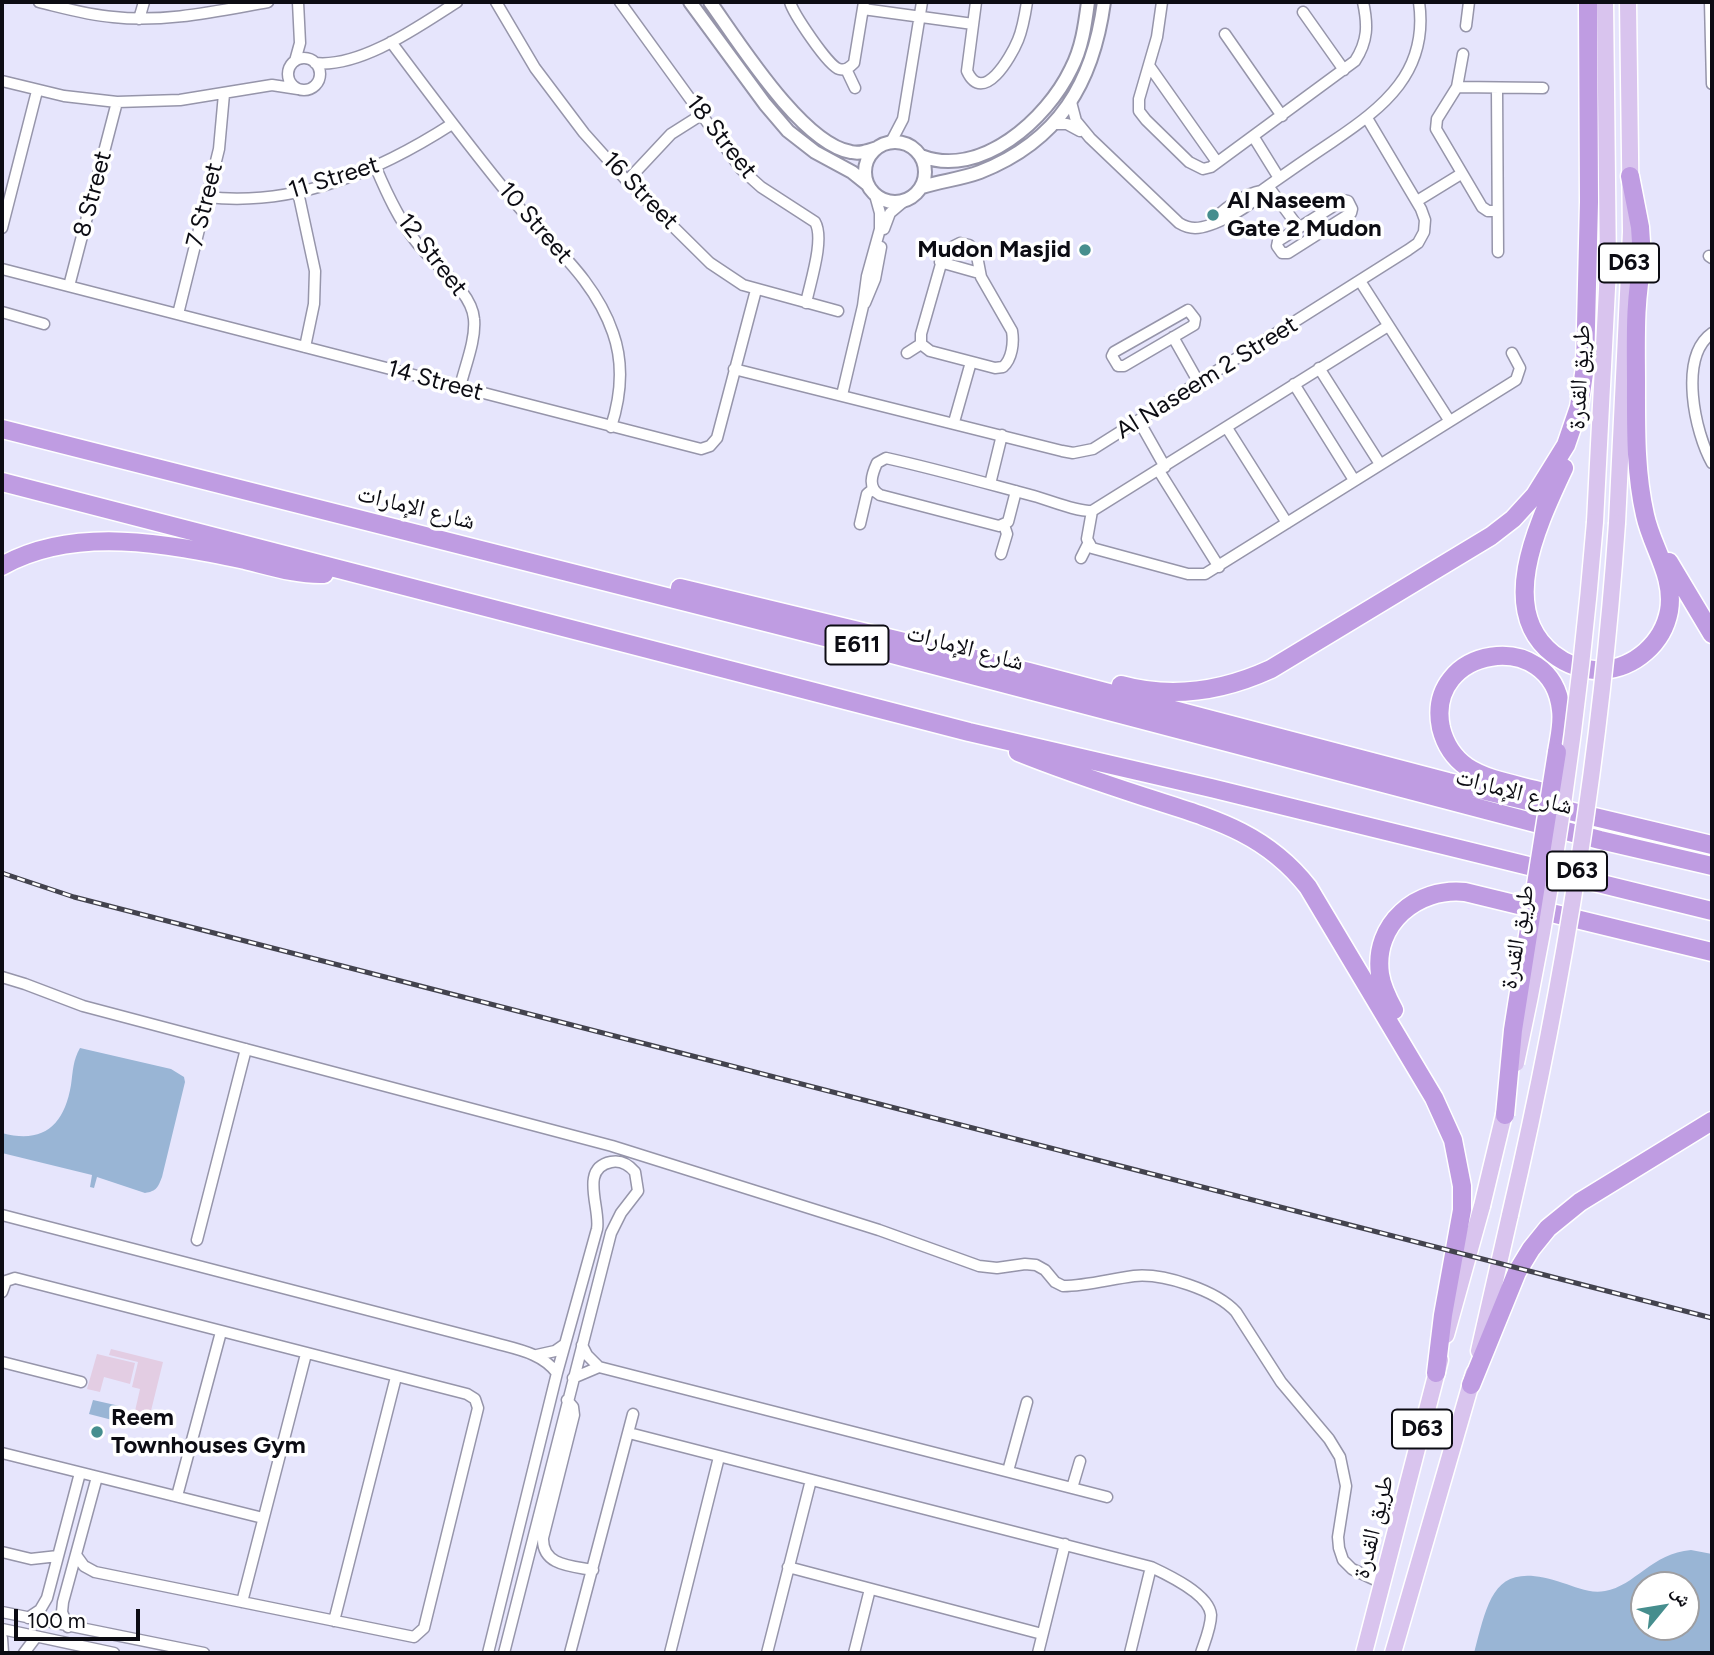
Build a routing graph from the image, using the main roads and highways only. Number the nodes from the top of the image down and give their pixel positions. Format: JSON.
{"nodes":[{"id":1,"x":1588,"y":2,"type":"edge"},
{"id":2,"x":1605,"y":2,"type":"edge"},
{"id":3,"x":1628,"y":2,"type":"edge"},
{"id":4,"x":1630,"y":176,"type":"junction"},
{"id":5,"x":1588,"y":252,"type":"junction"},
{"id":6,"x":1643,"y":261,"type":"junction"},
{"id":7,"x":2,"y":429,"type":"edge"},
{"id":8,"x":2,"y":482,"type":"edge"},
{"id":9,"x":332,"y":512,"type":"junction"},
{"id":10,"x":2,"y":566,"type":"edge"},
{"id":11,"x":345,"y":570,"type":"junction"},
{"id":12,"x":699,"y":593,"type":"junction"},
{"id":13,"x":1712,"y":634,"type":"edge"},
{"id":14,"x":969,"y":732,"type":"junction"},
{"id":15,"x":1712,"y":837,"type":"edge"},
{"id":16,"x":1712,"y":845,"type":"edge"},
{"id":17,"x":1712,"y":866,"type":"edge"},
{"id":18,"x":1712,"y":911,"type":"edge"},
{"id":19,"x":1712,"y":952,"type":"edge"},
{"id":20,"x":1425,"y":1083,"type":"junction"},
{"id":21,"x":1712,"y":1110,"type":"edge"},
{"id":22,"x":1505,"y":1115,"type":"junction"},
{"id":23,"x":1712,"y":1121,"type":"edge"},
{"id":24,"x":1630,"y":1171,"type":"junction"},
{"id":25,"x":1436,"y":1373,"type":"junction"},
{"id":26,"x":1471,"y":1385,"type":"junction"},
{"id":27,"x":1364,"y":1653,"type":"edge"},
{"id":28,"x":1393,"y":1653,"type":"edge"}],
"edges":[{"from":1,"to":5,"type":"highway"},
{"from":2,"to":22,"type":"main road","name":"طريق القدرة","number":"D63","bridge":true},
{"from":3,"to":4,"type":"main road","name":"طريق القدرة","number":"D63"},
{"from":4,"to":6,"type":"highway"},
{"from":4,"to":26,"type":"main road","name":"طريق القدرة","number":"D63","bridge":true},
{"from":5,"to":6,"type":"highway"},
{"from":5,"to":12,"type":"highway"},
{"from":6,"to":13,"type":"highway"},
{"from":7,"to":9,"type":"highway","name":"شارع الإمارات","number":"E611"},
{"from":8,"to":11,"type":"highway","number":"E611"},
{"from":9,"to":12,"type":"highway"},
{"from":9,"to":17,"type":"highway","name":"شارع الإمارات","number":"E611"},
{"from":10,"to":11,"type":"highway"},
{"from":11,"to":14,"type":"highway","number":"E611"},
{"from":12,"to":16,"type":"highway"},
{"from":14,"to":18,"type":"highway","number":"E611"},
{"from":14,"to":20,"type":"highway"},
{"from":15,"to":22,"type":"highway","bridge":true},
{"from":19,"to":20,"type":"highway"},
{"from":20,"to":25,"type":"highway"},
{"from":21,"to":24,"type":"highway"},
{"from":22,"to":25,"type":"main road","name":"طريق القدرة","number":"D63","bridge":true},
{"from":23,"to":24,"type":"highway"},
{"from":24,"to":26,"type":"highway"},
{"from":25,"to":27,"type":"main road","name":"طريق القدرة","number":"D63"},
{"from":26,"to":28,"type":"main road","name":"طريق القدرة","number":"D63"}]}
